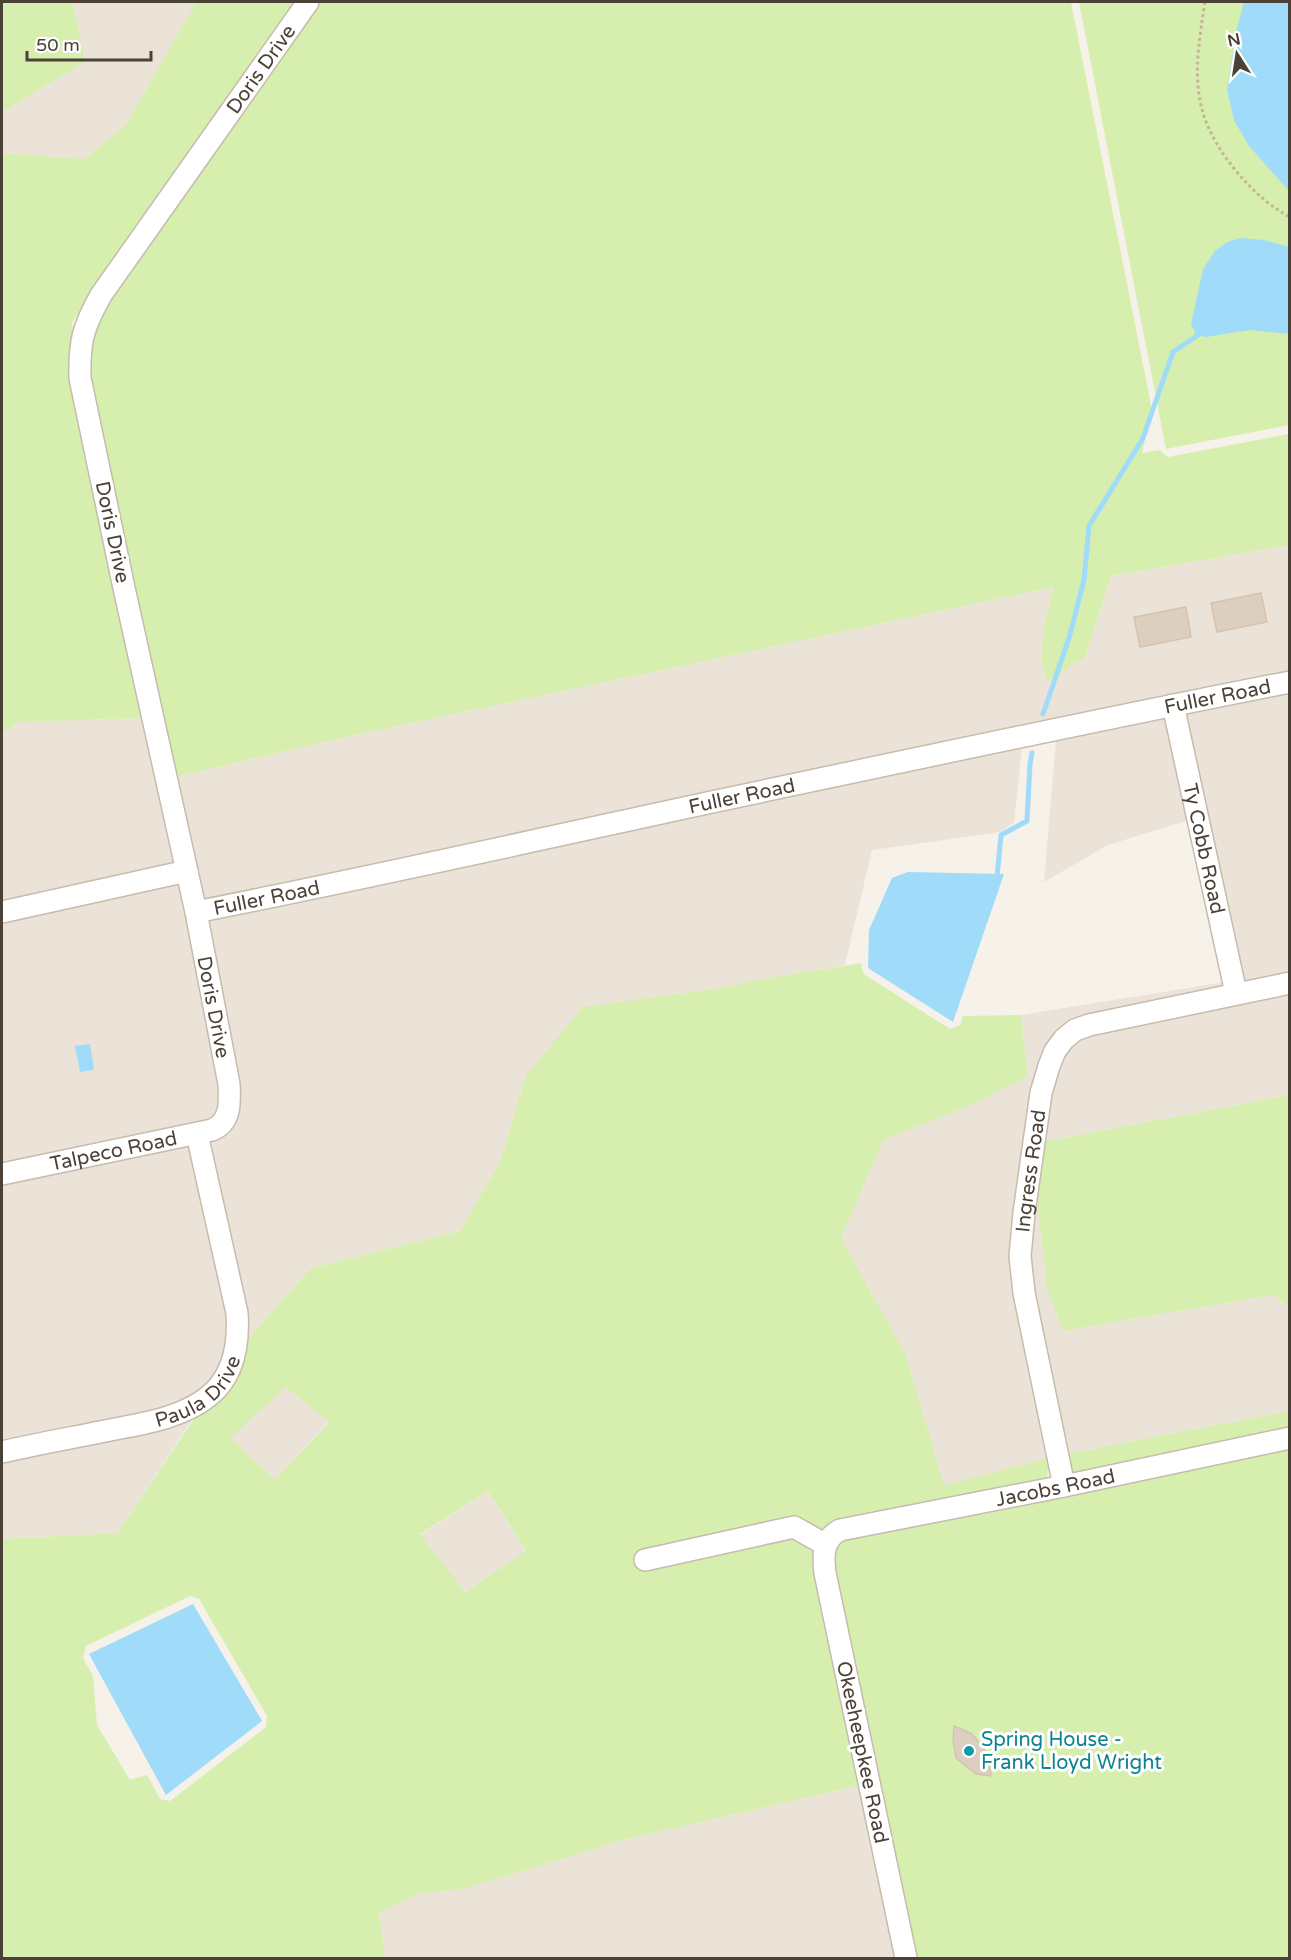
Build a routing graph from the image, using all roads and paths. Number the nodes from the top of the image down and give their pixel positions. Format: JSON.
{"nodes":[{"id":1,"x":308,"y":2,"type":"edge"},
{"id":2,"x":1205,"y":2,"type":"edge"},
{"id":3,"x":1290,"y":217,"type":"edge"},
{"id":4,"x":1290,"y":682,"type":"edge"},
{"id":5,"x":1173,"y":705,"type":"junction"},
{"id":6,"x":187,"y":871,"type":"junction"},
{"id":7,"x":2,"y":912,"type":"edge"},
{"id":8,"x":196,"y":912,"type":"junction"},
{"id":9,"x":1290,"y":982,"type":"edge"},
{"id":10,"x":1236,"y":993,"type":"junction"},
{"id":11,"x":224,"y":1123,"type":"joint"},
{"id":12,"x":197,"y":1134,"type":"junction"},
{"id":13,"x":2,"y":1174,"type":"edge"},
{"id":14,"x":1290,"y":1438,"type":"edge"},
{"id":15,"x":2,"y":1452,"type":"edge"},
{"id":16,"x":1064,"y":1486,"type":"junction"},
{"id":17,"x":826,"y":1545,"type":"junction"},
{"id":18,"x":645,"y":1560,"type":"dead end"},
{"id":19,"x":906,"y":1959,"type":"edge"}],
"edges":[{"from":1,"to":6,"type":"street","name":"Doris Drive"},
{"from":2,"to":3,"type":"path"},
{"from":4,"to":5,"type":"street","name":"Fuller Road"},
{"from":5,"to":8,"type":"street","name":"Fuller Road"},
{"from":5,"to":10,"type":"street","name":"Ty Cobb Road"},
{"from":6,"to":7,"type":"street"},
{"from":6,"to":8,"type":"street","name":"Doris Drive"},
{"from":8,"to":11,"type":"street","name":"Doris Drive"},
{"from":9,"to":10,"type":"street","name":"Ingress Road"},
{"from":10,"to":16,"type":"street","name":"Ingress Road"},
{"from":11,"to":12,"type":"street","name":"Talpeco Road"},
{"from":12,"to":13,"type":"street","name":"Talpeco Road"},
{"from":12,"to":15,"type":"street","name":"Paula Drive"},
{"from":14,"to":16,"type":"street","name":"Jacobs Road"},
{"from":16,"to":17,"type":"street","name":"Jacobs Road"},
{"from":17,"to":18,"type":"street"},
{"from":17,"to":19,"type":"street","name":"Okeeheepkee Road"}]}
